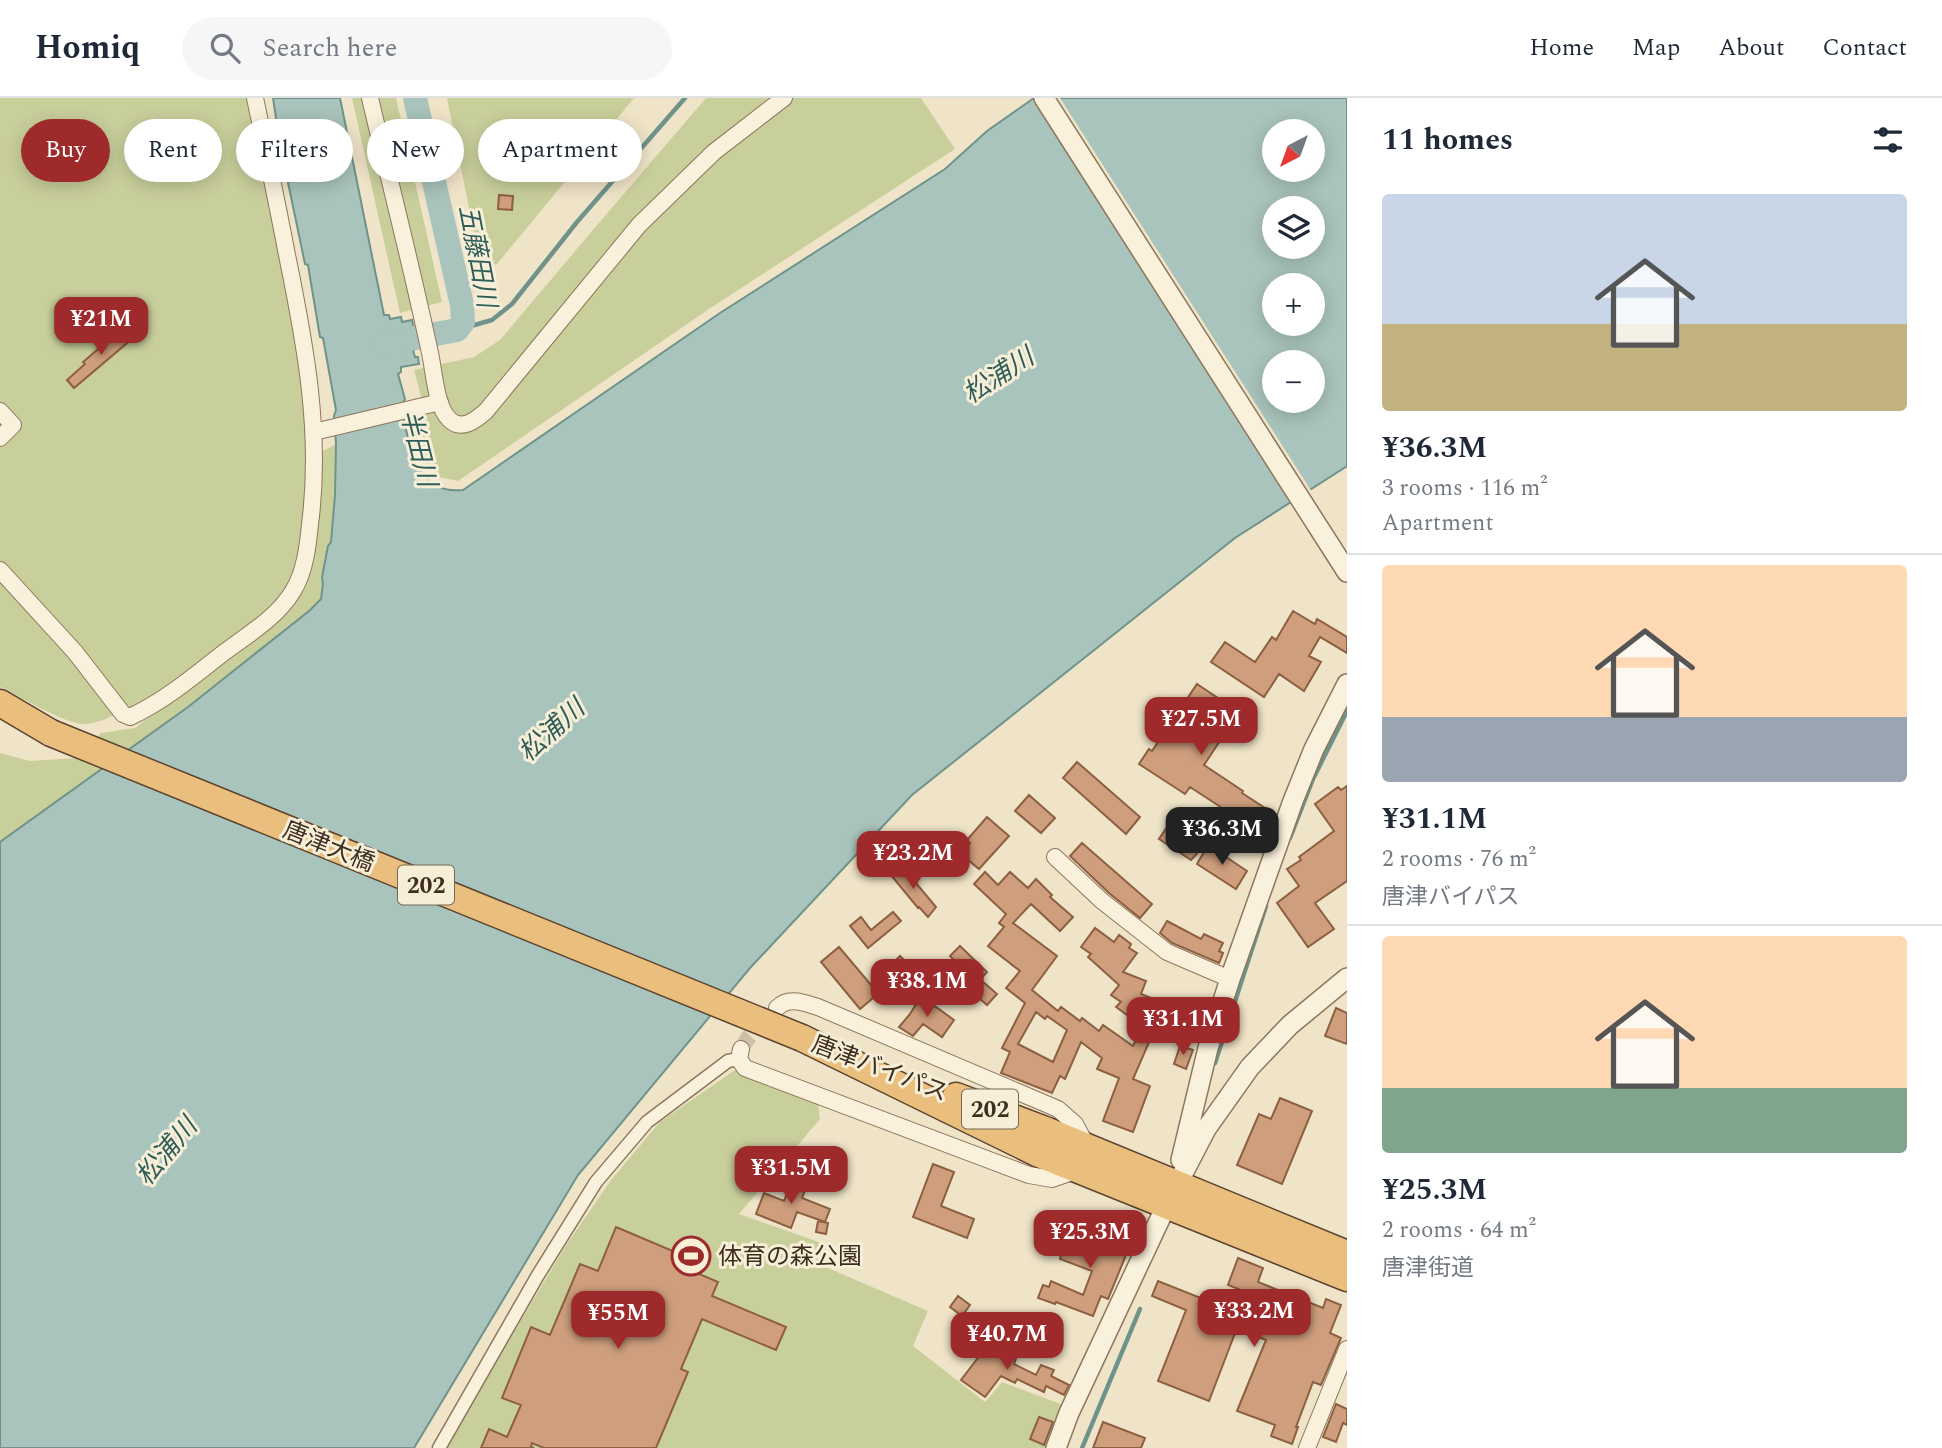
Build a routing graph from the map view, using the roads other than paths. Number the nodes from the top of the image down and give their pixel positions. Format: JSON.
{"nodes":[{"id":1,"x":255,"y":98,"type":"edge"},
{"id":2,"x":370,"y":98,"type":"edge"},
{"id":3,"x":784,"y":98,"type":"edge"},
{"id":4,"x":1044,"y":98,"type":"edge"},
{"id":5,"x":440,"y":402,"type":"junction"},
{"id":6,"x":0,"y":411,"type":"edge"},
{"id":7,"x":314,"y":432,"type":"junction"},
{"id":8,"x":0,"y":438,"type":"edge"},
{"id":9,"x":0,"y":569,"type":"edge"},
{"id":10,"x":1347,"y":572,"type":"edge"},
{"id":11,"x":1347,"y":684,"type":"edge"},
{"id":12,"x":0,"y":703,"type":"edge"},
{"id":13,"x":0,"y":712,"type":"edge"},
{"id":14,"x":0,"y":726,"type":"edge"},
{"id":15,"x":51,"y":733,"type":"junction"},
{"id":16,"x":1055,"y":857,"type":"dead end"},
{"id":17,"x":1230,"y":979,"type":"junction"},
{"id":18,"x":1342,"y":987,"type":"edge"},
{"id":19,"x":777,"y":1008,"type":"tunnel mouth"},
{"id":20,"x":802,"y":1038,"type":"joint"},
{"id":21,"x":740,"y":1054,"type":"joint"},
{"id":22,"x":1083,"y":1159,"type":"junction"},
{"id":23,"x":1171,"y":1195,"type":"junction"},
{"id":24,"x":1347,"y":1254,"type":"edge"},
{"id":25,"x":1347,"y":1278,"type":"edge"},
{"id":26,"x":1347,"y":1349,"type":"edge"},
{"id":27,"x":1340,"y":1384,"type":"edge"},
{"id":28,"x":439,"y":1448,"type":"edge"},
{"id":29,"x":1056,"y":1448,"type":"edge"},
{"id":30,"x":1307,"y":1448,"type":"edge"}],
"edges":[{"from":1,"to":7,"type":"street"},
{"from":2,"to":5,"type":"street"},
{"from":3,"to":5,"type":"street"},
{"from":4,"to":10,"type":"street"},
{"from":5,"to":7,"type":"street"},
{"from":6,"to":8,"type":"street"},
{"from":7,"to":9,"type":"street"},
{"from":11,"to":17,"type":"street"},
{"from":12,"to":15,"type":"highway","number":"202"},
{"from":13,"to":15,"type":"highway","number":"202"},
{"from":14,"to":15,"type":"highway","number":"202"},
{"from":15,"to":20,"type":"highway","name":"唐津大橋","number":"202","bridge":true},
{"from":16,"to":17,"type":"street"},
{"from":17,"to":23,"type":"street"},
{"from":18,"to":23,"type":"street"},
{"from":19,"to":22,"type":"street"},
{"from":20,"to":22,"type":"highway","name":"唐津バイパス","number":"202"},
{"from":21,"to":22,"type":"street"},
{"from":21,"to":28,"type":"street"},
{"from":22,"to":23,"type":"highway","name":"唐津バイパス","number":"202"},
{"from":23,"to":24,"type":"highway","name":"唐津バイパス","number":"202"},
{"from":23,"to":25,"type":"highway","name":"唐津バイパス","number":"202"},
{"from":23,"to":29,"type":"street"},
{"from":26,"to":27,"type":"street"},
{"from":27,"to":30,"type":"street"}]}
